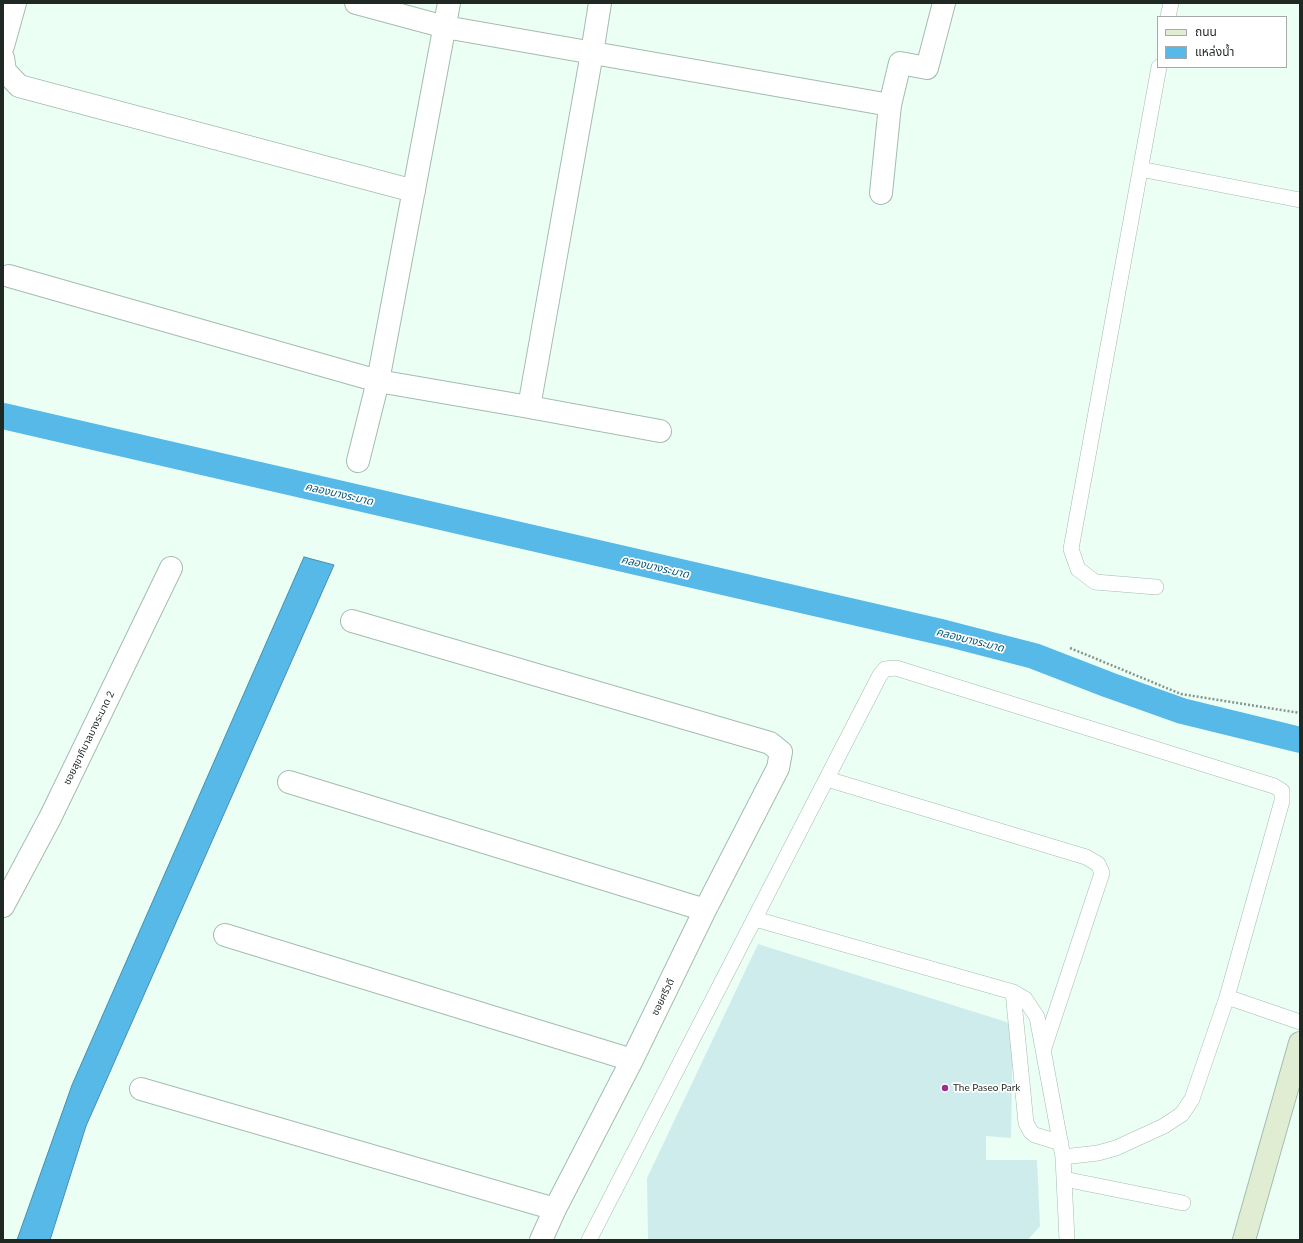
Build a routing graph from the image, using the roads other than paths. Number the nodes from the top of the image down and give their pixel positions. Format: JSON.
{"nodes":[{"id":1,"x":14,"y":3,"type":"edge"},
{"id":2,"x":356,"y":3,"type":"edge"},
{"id":3,"x":449,"y":3,"type":"edge"},
{"id":4,"x":600,"y":3,"type":"edge"},
{"id":5,"x":944,"y":3,"type":"edge"},
{"id":6,"x":1171,"y":3,"type":"edge"},
{"id":7,"x":1168,"y":16,"type":"edge"},
{"id":8,"x":445,"y":27,"type":"junction"},
{"id":9,"x":3,"y":46,"type":"edge"},
{"id":10,"x":592,"y":53,"type":"junction"},
{"id":11,"x":3,"y":58,"type":"edge"},
{"id":12,"x":1159,"y":68,"type":"edge"},
{"id":13,"x":890,"y":105,"type":"junction"},
{"id":14,"x":1140,"y":169,"type":"junction"},
{"id":15,"x":414,"y":191,"type":"junction"},
{"id":16,"x":881,"y":193,"type":"dead end"},
{"id":17,"x":1300,"y":200,"type":"edge"},
{"id":18,"x":9,"y":276,"type":"dead end"},
{"id":19,"x":378,"y":381,"type":"junction"},
{"id":20,"x":529,"y":407,"type":"junction"},
{"id":21,"x":660,"y":431,"type":"dead end"},
{"id":22,"x":358,"y":461,"type":"dead end"},
{"id":23,"x":171,"y":568,"type":"dead end"},
{"id":24,"x":1156,"y":587,"type":"dead end"},
{"id":25,"x":352,"y":621,"type":"dead end"},
{"id":26,"x":827,"y":779,"type":"junction"},
{"id":27,"x":289,"y":782,"type":"dead end"},
{"id":28,"x":3,"y":906,"type":"edge"},
{"id":29,"x":704,"y":910,"type":"junction"},
{"id":30,"x":755,"y":919,"type":"junction"},
{"id":31,"x":225,"y":935,"type":"dead end"},
{"id":32,"x":1013,"y":992,"type":"junction"},
{"id":33,"x":1227,"y":997,"type":"junction"},
{"id":34,"x":1300,"y":1022,"type":"edge"},
{"id":35,"x":1300,"y":1043,"type":"edge"},
{"id":36,"x":1043,"y":1049,"type":"junction"},
{"id":37,"x":632,"y":1060,"type":"junction"},
{"id":38,"x":141,"y":1089,"type":"dead end"},
{"id":39,"x":1062,"y":1150,"type":"junction"},
{"id":40,"x":1064,"y":1179,"type":"junction"},
{"id":41,"x":1183,"y":1204,"type":"dead end"},
{"id":42,"x":555,"y":1209,"type":"junction"},
{"id":43,"x":541,"y":1240,"type":"edge"},
{"id":44,"x":589,"y":1240,"type":"edge"},
{"id":45,"x":1067,"y":1240,"type":"edge"},
{"id":46,"x":1244,"y":1240,"type":"edge"}],
"edges":[{"from":1,"to":9,"type":"street"},
{"from":2,"to":8,"type":"street"},
{"from":3,"to":8,"type":"street"},
{"from":4,"to":10,"type":"street"},
{"from":5,"to":13,"type":"street"},
{"from":6,"to":7,"type":"lane"},
{"from":8,"to":10,"type":"street"},
{"from":8,"to":15,"type":"street"},
{"from":10,"to":13,"type":"street"},
{"from":10,"to":20,"type":"street"},
{"from":11,"to":15,"type":"street"},
{"from":12,"to":14,"type":"lane"},
{"from":13,"to":16,"type":"street"},
{"from":14,"to":17,"type":"lane"},
{"from":14,"to":24,"type":"lane"},
{"from":15,"to":19,"type":"street"},
{"from":18,"to":19,"type":"street"},
{"from":19,"to":20,"type":"street"},
{"from":19,"to":22,"type":"street"},
{"from":20,"to":21,"type":"street"},
{"from":23,"to":28,"type":"street","name":"ซอยสุขาภิบาลบางระมาด 2"},
{"from":25,"to":29,"type":"street","name":"ซอยศรีวดี"},
{"from":26,"to":30,"type":"lane"},
{"from":26,"to":33,"type":"lane"},
{"from":26,"to":36,"type":"lane"},
{"from":27,"to":29,"type":"street"},
{"from":29,"to":37,"type":"street","name":"ซอยศรีวดี"},
{"from":30,"to":32,"type":"lane"},
{"from":30,"to":44,"type":"lane"},
{"from":31,"to":37,"type":"street"},
{"from":32,"to":36,"type":"lane"},
{"from":32,"to":39,"type":"lane"},
{"from":33,"to":34,"type":"lane"},
{"from":33,"to":39,"type":"lane"},
{"from":35,"to":46,"type":"main road"},
{"from":36,"to":39,"type":"lane"},
{"from":37,"to":42,"type":"street","name":"ซอยศรีวดี"},
{"from":38,"to":42,"type":"street"},
{"from":39,"to":40,"type":"lane"},
{"from":40,"to":41,"type":"lane"},
{"from":40,"to":45,"type":"lane"},
{"from":42,"to":43,"type":"street","name":"ซอยศรีวดี"}]}
